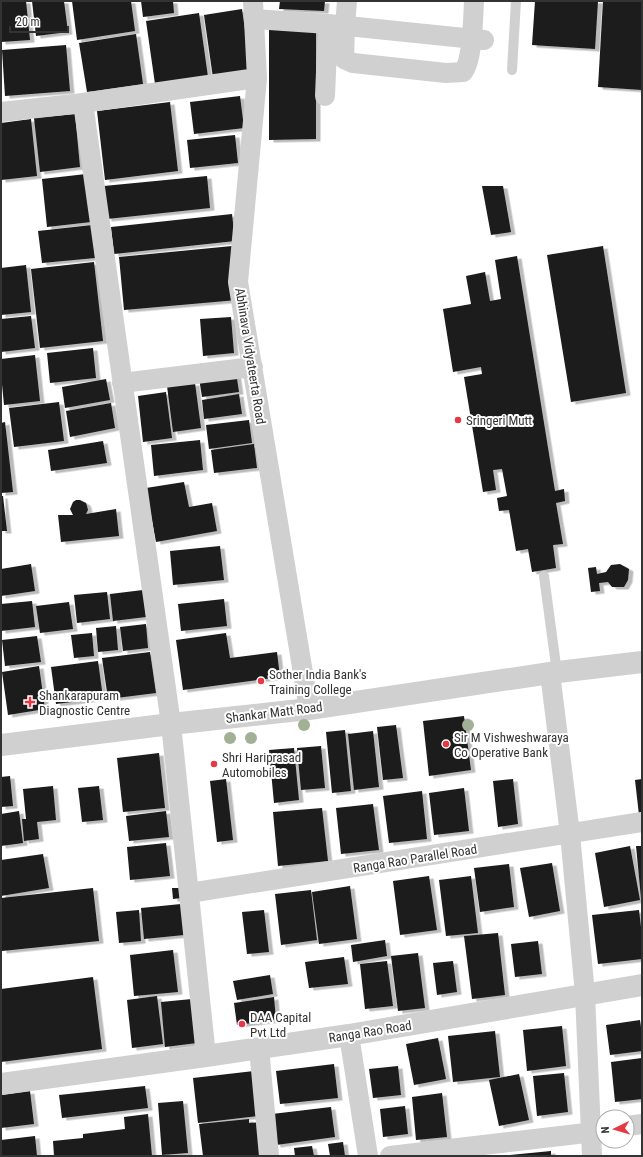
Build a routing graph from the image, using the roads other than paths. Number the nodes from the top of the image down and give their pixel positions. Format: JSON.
{"nodes":[{"id":1,"x":347,"y":1,"type":"edge"},
{"id":2,"x":474,"y":1,"type":"edge"},
{"id":3,"x":516,"y":1,"type":"edge"},
{"id":4,"x":253,"y":10,"type":"edge"},
{"id":5,"x":337,"y":25,"type":"junction"},
{"id":6,"x":478,"y":40,"type":"junction"},
{"id":7,"x":512,"y":70,"type":"dead end"},
{"id":8,"x":257,"y":78,"type":"junction"},
{"id":9,"x":325,"y":96,"type":"dead end"},
{"id":10,"x":83,"y":104,"type":"junction"},
{"id":11,"x":1,"y":112,"type":"edge"},
{"id":12,"x":253,"y":367,"type":"junction"},
{"id":13,"x":122,"y":383,"type":"junction"},
{"id":14,"x":544,"y":576,"type":"dead end"},
{"id":15,"x":642,"y":662,"type":"edge"},
{"id":16,"x":554,"y":673,"type":"junction"},
{"id":17,"x":309,"y":709,"type":"junction"},
{"id":18,"x":171,"y":724,"type":"junction"},
{"id":19,"x":1,"y":745,"type":"edge"},
{"id":20,"x":642,"y":822,"type":"edge"},
{"id":21,"x":570,"y":834,"type":"junction"},
{"id":22,"x":189,"y":893,"type":"junction"},
{"id":23,"x":642,"y":985,"type":"edge"},
{"id":24,"x":585,"y":994,"type":"junction"},
{"id":25,"x":349,"y":1035,"type":"junction"},
{"id":26,"x":259,"y":1048,"type":"junction"},
{"id":27,"x":206,"y":1056,"type":"junction"},
{"id":28,"x":1,"y":1084,"type":"edge"},
{"id":29,"x":595,"y":1109,"type":"edge"},
{"id":30,"x":595,"y":1132,"type":"edge"},
{"id":31,"x":595,"y":1142,"type":"edge"},
{"id":32,"x":269,"y":1156,"type":"edge"},
{"id":33,"x":368,"y":1156,"type":"edge"},
{"id":34,"x":390,"y":1156,"type":"edge"},
{"id":35,"x":592,"y":1156,"type":"edge"}],
"edges":[{"from":1,"to":5,"type":"street"},
{"from":2,"to":6,"type":"street"},
{"from":3,"to":7,"type":"lane"},
{"from":4,"to":5,"type":"street"},
{"from":4,"to":8,"type":"street","name":"Abhinava Vidyateerta Road"},
{"from":5,"to":6,"type":"street"},
{"from":5,"to":6,"type":"street"},
{"from":5,"to":9,"type":"street"},
{"from":8,"to":10,"type":"street"},
{"from":8,"to":12,"type":"street","name":"Abhinava Vidyateerta Road"},
{"from":10,"to":11,"type":"street"},
{"from":10,"to":13,"type":"street"},
{"from":12,"to":13,"type":"street"},
{"from":12,"to":17,"type":"street","name":"Abhinava Vidyateerta Road"},
{"from":13,"to":18,"type":"street"},
{"from":14,"to":16,"type":"lane"},
{"from":15,"to":16,"type":"street","name":"Shankar Matt Road"},
{"from":16,"to":17,"type":"street","name":"Shankar Matt Road"},
{"from":16,"to":21,"type":"street"},
{"from":17,"to":18,"type":"street","name":"Shankar Matt Road"},
{"from":18,"to":19,"type":"street","name":"Shankar Matt Road"},
{"from":18,"to":22,"type":"street"},
{"from":20,"to":21,"type":"street","name":"Ranga Rao Parallel Road"},
{"from":21,"to":22,"type":"street","name":"Ranga Rao Parallel Road"},
{"from":21,"to":24,"type":"street"},
{"from":22,"to":27,"type":"street"},
{"from":23,"to":24,"type":"street","name":"Ranga Rao Road"},
{"from":24,"to":25,"type":"street","name":"Ranga Rao Road"},
{"from":24,"to":29,"type":"street"},
{"from":25,"to":26,"type":"street","name":"Ranga Rao Road"},
{"from":25,"to":33,"type":"street"},
{"from":26,"to":27,"type":"street","name":"Ranga Rao Road"},
{"from":26,"to":32,"type":"street"},
{"from":27,"to":28,"type":"street","name":"Ranga Rao Road"},
{"from":30,"to":34,"type":"street"},
{"from":31,"to":35,"type":"street"}]}
